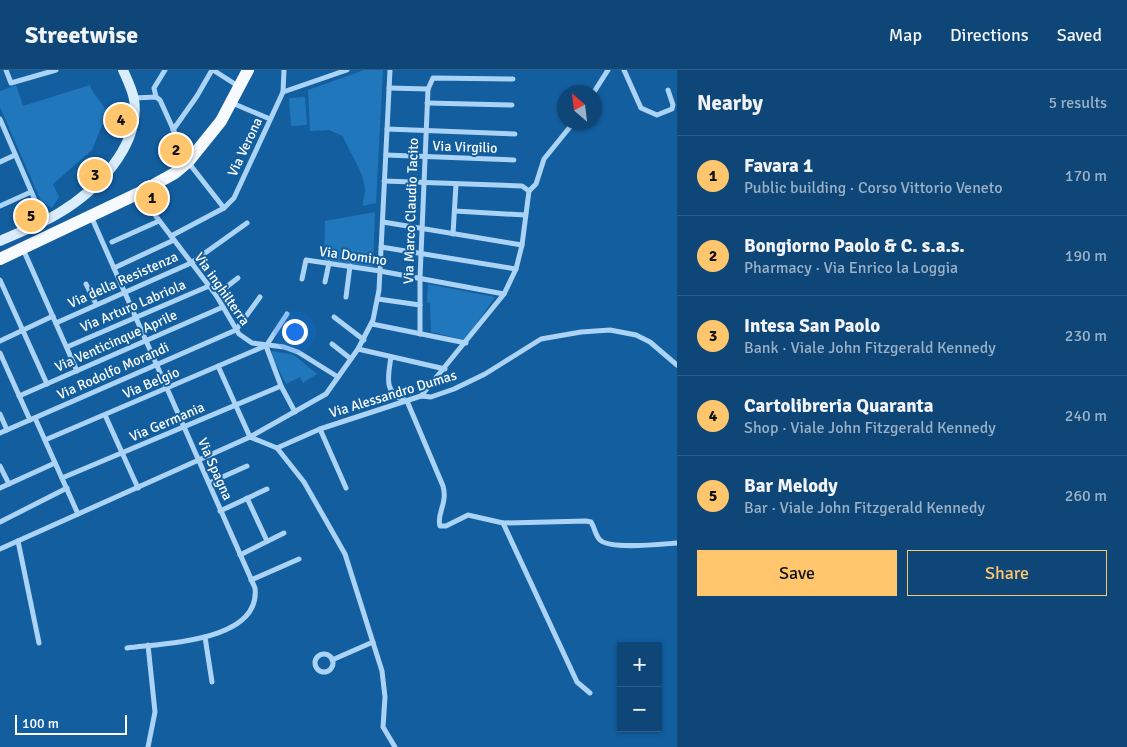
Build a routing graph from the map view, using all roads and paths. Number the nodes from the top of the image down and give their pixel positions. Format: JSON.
{"nodes":[{"id":1,"x":6,"y":70,"type":"edge"},
{"id":2,"x":56,"y":70,"type":"edge"},
{"id":3,"x":123,"y":70,"type":"edge"},
{"id":4,"x":165,"y":70,"type":"edge"},
{"id":5,"x":213,"y":70,"type":"edge"},
{"id":6,"x":248,"y":70,"type":"edge"},
{"id":7,"x":284,"y":70,"type":"edge"},
{"id":8,"x":347,"y":70,"type":"edge"},
{"id":9,"x":390,"y":70,"type":"edge"},
{"id":10,"x":608,"y":70,"type":"edge"},
{"id":11,"x":624,"y":70,"type":"edge"},
{"id":12,"x":331,"y":72,"type":"edge"},
{"id":13,"x":513,"y":79,"type":"dead end"},
{"id":14,"x":598,"y":85,"type":"edge"},
{"id":15,"x":240,"y":87,"type":"junction"},
{"id":16,"x":389,"y":88,"type":"junction"},
{"id":17,"x":428,"y":89,"type":"junction"},
{"id":18,"x":668,"y":90,"type":"dead end"},
{"id":19,"x":283,"y":92,"type":"junction"},
{"id":20,"x":156,"y":97,"type":"junction"},
{"id":21,"x":134,"y":98,"type":"junction"},
{"id":22,"x":427,"y":102,"type":"junction"},
{"id":23,"x":232,"y":103,"type":"junction"},
{"id":24,"x":512,"y":105,"type":"dead end"},
{"id":25,"x":0,"y":119,"type":"edge"},
{"id":26,"x":270,"y":119,"type":"junction"},
{"id":27,"x":387,"y":129,"type":"junction"},
{"id":28,"x":173,"y":130,"type":"junction"},
{"id":29,"x":425,"y":130,"type":"junction"},
{"id":30,"x":568,"y":130,"type":"edge"},
{"id":31,"x":515,"y":134,"type":"dead end"},
{"id":32,"x":15,"y":155,"type":"junction"},
{"id":33,"x":386,"y":155,"type":"junction"},
{"id":34,"x":424,"y":157,"type":"junction"},
{"id":35,"x":514,"y":160,"type":"dead end"},
{"id":36,"x":0,"y":162,"type":"edge"},
{"id":37,"x":188,"y":162,"type":"junction"},
{"id":38,"x":384,"y":181,"type":"junction"},
{"id":39,"x":424,"y":183,"type":"junction"},
{"id":40,"x":456,"y":184,"type":"junction"},
{"id":41,"x":529,"y":191,"type":"junction"},
{"id":42,"x":31,"y":192,"type":"junction"},
{"id":43,"x":139,"y":193,"type":"junction"},
{"id":44,"x":0,"y":206,"type":"edge"},
{"id":45,"x":224,"y":208,"type":"junction"},
{"id":46,"x":455,"y":211,"type":"junction"},
{"id":47,"x":525,"y":215,"type":"junction"},
{"id":48,"x":90,"y":216,"type":"junction"},
{"id":49,"x":46,"y":220,"type":"junction"},
{"id":50,"x":159,"y":221,"type":"junction"},
{"id":51,"x":383,"y":222,"type":"junction"},
{"id":52,"x":247,"y":223,"type":"dead end"},
{"id":53,"x":422,"y":229,"type":"junction"},
{"id":54,"x":453,"y":234,"type":"junction"},
{"id":55,"x":172,"y":238,"type":"junction"},
{"id":56,"x":1,"y":239,"type":"edge"},
{"id":57,"x":112,"y":242,"type":"dead end"},
{"id":58,"x":522,"y":245,"type":"junction"},
{"id":59,"x":381,"y":247,"type":"junction"},
{"id":60,"x":23,"y":248,"type":"junction"},
{"id":61,"x":421,"y":254,"type":"junction"},
{"id":62,"x":0,"y":259,"type":"edge"},
{"id":63,"x":191,"y":262,"type":"junction"},
{"id":64,"x":329,"y":263,"type":"junction"},
{"id":65,"x":350,"y":266,"type":"junction"},
{"id":66,"x":114,"y":268,"type":"junction"},
{"id":67,"x":516,"y":269,"type":"junction"},
{"id":68,"x":380,"y":271,"type":"junction"},
{"id":69,"x":238,"y":278,"type":"dead end"},
{"id":70,"x":420,"y":278,"type":"junction"},
{"id":71,"x":302,"y":279,"type":"dead end"},
{"id":72,"x":0,"y":280,"type":"edge"},
{"id":73,"x":325,"y":282,"type":"dead end"},
{"id":74,"x":86,"y":284,"type":"dead end"},
{"id":75,"x":209,"y":286,"type":"junction"},
{"id":76,"x":124,"y":292,"type":"junction"},
{"id":77,"x":504,"y":294,"type":"junction"},
{"id":78,"x":216,"y":295,"type":"junction"},
{"id":79,"x":260,"y":297,"type":"dead end"},
{"id":80,"x":346,"y":297,"type":"dead end"},
{"id":81,"x":378,"y":299,"type":"junction"},
{"id":82,"x":96,"y":304,"type":"junction"},
{"id":83,"x":420,"y":305,"type":"junction"},
{"id":84,"x":223,"y":307,"type":"junction"},
{"id":85,"x":287,"y":314,"type":"dead end"},
{"id":86,"x":53,"y":316,"type":"junction"},
{"id":87,"x":135,"y":317,"type":"junction"},
{"id":88,"x":334,"y":317,"type":"dead end"},
{"id":89,"x":56,"y":323,"type":"junction"},
{"id":90,"x":372,"y":324,"type":"junction"},
{"id":91,"x":23,"y":330,"type":"junction"},
{"id":92,"x":236,"y":330,"type":"junction"},
{"id":93,"x":420,"y":334,"type":"junction"},
{"id":94,"x":146,"y":340,"type":"junction"},
{"id":95,"x":364,"y":340,"type":"junction"},
{"id":96,"x":0,"y":341,"type":"edge"},
{"id":97,"x":466,"y":343,"type":"junction"},
{"id":98,"x":332,"y":344,"type":"dead end"},
{"id":99,"x":266,"y":346,"type":"junction"},
{"id":100,"x":67,"y":347,"type":"junction"},
{"id":101,"x":358,"y":349,"type":"junction"},
{"id":102,"x":0,"y":353,"type":"edge"},
{"id":103,"x":391,"y":356,"type":"junction"},
{"id":104,"x":351,"y":359,"type":"junction"},
{"id":105,"x":156,"y":364,"type":"junction"},
{"id":106,"x":677,"y":365,"type":"edge"},
{"id":107,"x":218,"y":366,"type":"junction"},
{"id":108,"x":445,"y":369,"type":"junction"},
{"id":109,"x":77,"y":371,"type":"junction"},
{"id":110,"x":338,"y":378,"type":"junction"},
{"id":111,"x":47,"y":384,"type":"junction"},
{"id":112,"x":281,"y":386,"type":"junction"},
{"id":113,"x":167,"y":388,"type":"junction"},
{"id":114,"x":20,"y":396,"type":"junction"},
{"id":115,"x":421,"y":396,"type":"junction"},
{"id":116,"x":407,"y":401,"type":"junction"},
{"id":117,"x":235,"y":405,"type":"junction"},
{"id":118,"x":295,"y":412,"type":"junction"},
{"id":119,"x":0,"y":414,"type":"edge"},
{"id":120,"x":105,"y":415,"type":"junction"},
{"id":121,"x":32,"y":419,"type":"junction"},
{"id":122,"x":184,"y":427,"type":"junction"},
{"id":123,"x":320,"y":429,"type":"junction"},
{"id":124,"x":7,"y":430,"type":"junction"},
{"id":125,"x":0,"y":433,"type":"edge"},
{"id":126,"x":250,"y":437,"type":"junction"},
{"id":127,"x":45,"y":440,"type":"junction"},
{"id":128,"x":277,"y":448,"type":"junction"},
{"id":129,"x":122,"y":453,"type":"junction"},
{"id":130,"x":199,"y":460,"type":"junction"},
{"id":131,"x":55,"y":463,"type":"junction"},
{"id":132,"x":0,"y":466,"type":"edge"},
{"id":133,"x":248,"y":466,"type":"dead end"},
{"id":134,"x":62,"y":478,"type":"junction"},
{"id":135,"x":209,"y":483,"type":"junction"},
{"id":136,"x":9,"y":484,"type":"junction"},
{"id":137,"x":0,"y":488,"type":"edge"},
{"id":138,"x":67,"y":488,"type":"junction"},
{"id":139,"x":138,"y":488,"type":"junction"},
{"id":140,"x":267,"y":488,"type":"dead end"},
{"id":141,"x":346,"y":488,"type":"dead end"},
{"id":142,"x":246,"y":498,"type":"junction"},
{"id":143,"x":220,"y":511,"type":"junction"},
{"id":144,"x":78,"y":514,"type":"junction"},
{"id":145,"x":0,"y":522,"type":"edge"},
{"id":146,"x":502,"y":523,"type":"junction"},
{"id":147,"x":284,"y":533,"type":"dead end"},
{"id":148,"x":18,"y":541,"type":"junction"},
{"id":149,"x":267,"y":541,"type":"junction"},
{"id":150,"x":677,"y":543,"type":"edge"},
{"id":151,"x":0,"y":549,"type":"edge"},
{"id":152,"x":240,"y":555,"type":"junction"},
{"id":153,"x":299,"y":559,"type":"dead end"},
{"id":154,"x":251,"y":580,"type":"junction"},
{"id":155,"x":205,"y":637,"type":"junction"},
{"id":156,"x":373,"y":642,"type":"junction"},
{"id":157,"x":39,"y":643,"type":"dead end"},
{"id":158,"x":148,"y":645,"type":"junction"},
{"id":159,"x":127,"y":648,"type":"dead end"},
{"id":160,"x":332,"y":660,"type":"dead end"},
{"id":161,"x":212,"y":682,"type":"dead end"},
{"id":162,"x":590,"y":693,"type":"dead end"},
{"id":163,"x":148,"y":747,"type":"edge"},
{"id":164,"x":395,"y":747,"type":"edge"}],
"edges":[{"from":1,"to":2,"type":"street"},
{"from":3,"to":21,"type":"street"},
{"from":4,"to":20,"type":"street"},
{"from":5,"to":15,"type":"street"},
{"from":5,"to":28,"type":"street"},
{"from":6,"to":15,"type":"main road"},
{"from":7,"to":19,"type":"street"},
{"from":8,"to":12,"type":"street"},
{"from":9,"to":16,"type":"street"},
{"from":10,"to":14,"type":"street"},
{"from":11,"to":18,"type":"street"},
{"from":12,"to":19,"type":"street"},
{"from":13,"to":17,"type":"street"},
{"from":15,"to":23,"type":"main road"},
{"from":16,"to":17,"type":"street"},
{"from":16,"to":27,"type":"street"},
{"from":17,"to":22,"type":"street","name":"Via Marco Claudio Tacito"},
{"from":19,"to":26,"type":"street","name":"Via Verona"},
{"from":20,"to":21,"type":"street"},
{"from":20,"to":28,"type":"street"},
{"from":21,"to":49,"type":"street"},
{"from":22,"to":24,"type":"street"},
{"from":22,"to":29,"type":"street","name":"Via Marco Claudio Tacito"},
{"from":23,"to":26,"type":"street"},
{"from":23,"to":37,"type":"main road"},
{"from":25,"to":32,"type":"street"},
{"from":26,"to":45,"type":"street","name":"Via Verona"},
{"from":27,"to":29,"type":"street"},
{"from":27,"to":33,"type":"street"},
{"from":28,"to":37,"type":"street"},
{"from":29,"to":31,"type":"street"},
{"from":29,"to":34,"type":"street","name":"Via Marco Claudio Tacito"},
{"from":30,"to":41,"type":"street"},
{"from":32,"to":36,"type":"street"},
{"from":32,"to":42,"type":"street"},
{"from":33,"to":34,"type":"street","name":"Via Virgilio"},
{"from":33,"to":38,"type":"street"},
{"from":34,"to":35,"type":"street","name":"Via Virgilio"},
{"from":34,"to":39,"type":"street","name":"Via Marco Claudio Tacito"},
{"from":37,"to":43,"type":"main road"},
{"from":37,"to":45,"type":"street"},
{"from":38,"to":39,"type":"street"},
{"from":38,"to":51,"type":"street"},
{"from":39,"to":40,"type":"street"},
{"from":39,"to":53,"type":"street","name":"Via Marco Claudio Tacito"},
{"from":40,"to":41,"type":"street"},
{"from":40,"to":46,"type":"street"},
{"from":41,"to":47,"type":"street"},
{"from":42,"to":44,"type":"street"},
{"from":42,"to":49,"type":"street"},
{"from":43,"to":48,"type":"main road"},
{"from":43,"to":50,"type":"street","name":"Via inghilterra"},
{"from":45,"to":55,"type":"street","name":"Via Verona"},
{"from":46,"to":47,"type":"street"},
{"from":46,"to":54,"type":"street"},
{"from":47,"to":58,"type":"street"},
{"from":48,"to":60,"type":"main road"},
{"from":48,"to":66,"type":"street","name":"Via Spagna"},
{"from":49,"to":56,"type":"street"},
{"from":50,"to":55,"type":"street","name":"Via inghilterra"},
{"from":50,"to":57,"type":"street"},
{"from":51,"to":53,"type":"street"},
{"from":51,"to":59,"type":"street"},
{"from":52,"to":63,"type":"street","name":"Via della Resistenza"},
{"from":53,"to":54,"type":"street"},
{"from":53,"to":61,"type":"street","name":"Via Marco Claudio Tacito"},
{"from":54,"to":58,"type":"street"},
{"from":55,"to":63,"type":"street","name":"Via inghilterra"},
{"from":55,"to":66,"type":"street","name":"Via Verona"},
{"from":58,"to":67,"type":"street"},
{"from":59,"to":61,"type":"street"},
{"from":59,"to":68,"type":"street"},
{"from":60,"to":62,"type":"main road"},
{"from":60,"to":86,"type":"street"},
{"from":61,"to":67,"type":"street"},
{"from":61,"to":70,"type":"street","name":"Via Marco Claudio Tacito"},
{"from":63,"to":75,"type":"street","name":"Via inghilterra"},
{"from":63,"to":76,"type":"street","name":"Via della Resistenza"},
{"from":64,"to":65,"type":"street","name":"Via Domino"},
{"from":64,"to":71,"type":"street","name":"Via Domino"},
{"from":64,"to":73,"type":"street"},
{"from":65,"to":68,"type":"street","name":"Via Domino"},
{"from":65,"to":80,"type":"street"},
{"from":66,"to":76,"type":"street","name":"Via Spagna"},
{"from":67,"to":77,"type":"street"},
{"from":68,"to":70,"type":"street","name":"Via Domino"},
{"from":68,"to":81,"type":"street"},
{"from":69,"to":78,"type":"street"},
{"from":70,"to":77,"type":"street","name":"Via Domino"},
{"from":70,"to":83,"type":"street","name":"Via Marco Claudio Tacito"},
{"from":72,"to":91,"type":"street"},
{"from":74,"to":82,"type":"street"},
{"from":75,"to":78,"type":"street","name":"Via inghilterra"},
{"from":75,"to":87,"type":"street","name":"Via Arturo Labriola"},
{"from":76,"to":82,"type":"street","name":"Via della Resistenza"},
{"from":76,"to":87,"type":"street","name":"Via Spagna"},
{"from":77,"to":97,"type":"street"},
{"from":78,"to":84,"type":"street","name":"Via inghilterra"},
{"from":79,"to":92,"type":"street"},
{"from":81,"to":83,"type":"street"},
{"from":81,"to":90,"type":"street"},
{"from":82,"to":89,"type":"street","name":"Via della Resistenza"},
{"from":83,"to":93,"type":"street","name":"Via Marco Claudio Tacito"},
{"from":84,"to":92,"type":"street","name":"Via inghilterra"},
{"from":84,"to":94,"type":"street","name":"Via Venticinque Aprile"},
{"from":85,"to":99,"type":"street"},
{"from":86,"to":89,"type":"street"},
{"from":86,"to":91,"type":"street","name":"Via della Resistenza"},
{"from":87,"to":94,"type":"street","name":"Via Spagna"},
{"from":87,"to":100,"type":"street","name":"Via Arturo Labriola"},
{"from":88,"to":95,"type":"street"},
{"from":89,"to":100,"type":"street"},
{"from":90,"to":93,"type":"street"},
{"from":90,"to":95,"type":"street"},
{"from":91,"to":96,"type":"street","name":"Via della Resistenza"},
{"from":91,"to":111,"type":"street"},
{"from":92,"to":99,"type":"street","name":"Via inghilterra"},
{"from":92,"to":105,"type":"street","name":"Via Rodolfo Morandi"},
{"from":93,"to":97,"type":"street"},
{"from":94,"to":105,"type":"street","name":"Via Spagna"},
{"from":94,"to":109,"type":"street","name":"Via Venticinque Aprile"},
{"from":95,"to":101,"type":"street"},
{"from":97,"to":108,"type":"street"},
{"from":98,"to":104,"type":"street"},
{"from":99,"to":107,"type":"street","name":"Via Belgio"},
{"from":99,"to":110,"type":"street","name":"Via inghilterra"},
{"from":99,"to":112,"type":"street"},
{"from":100,"to":109,"type":"street"},
{"from":101,"to":103,"type":"street"},
{"from":101,"to":104,"type":"street"},
{"from":102,"to":114,"type":"street"},
{"from":103,"to":108,"type":"street"},
{"from":103,"to":116,"type":"street"},
{"from":104,"to":110,"type":"street"},
{"from":105,"to":113,"type":"street","name":"Via Spagna"},
{"from":105,"to":121,"type":"street","name":"Via Rodolfo Morandi"},
{"from":106,"to":115,"type":"street","name":"Via Alessandro Dumas"},
{"from":107,"to":113,"type":"street","name":"Via Belgio"},
{"from":107,"to":117,"type":"street"},
{"from":108,"to":115,"type":"street"},
{"from":109,"to":111,"type":"street","name":"Via Venticinque Aprile"},
{"from":110,"to":118,"type":"street"},
{"from":111,"to":114,"type":"street","name":"Via Venticinque Aprile"},
{"from":112,"to":117,"type":"street","name":"Via Germania"},
{"from":112,"to":118,"type":"street"},
{"from":113,"to":120,"type":"street","name":"Via Belgio"},
{"from":113,"to":122,"type":"street","name":"Via Spagna"},
{"from":114,"to":121,"type":"street"},
{"from":115,"to":116,"type":"street","name":"Via Alessandro Dumas"},
{"from":116,"to":123,"type":"street","name":"Via Alessandro Dumas"},
{"from":116,"to":146,"type":"street"},
{"from":117,"to":122,"type":"street","name":"Via Germania"},
{"from":117,"to":126,"type":"street"},
{"from":118,"to":126,"type":"street"},
{"from":119,"to":124,"type":"street"},
{"from":120,"to":127,"type":"street","name":"Via Belgio"},
{"from":120,"to":129,"type":"street"},
{"from":121,"to":124,"type":"street","name":"Via Rodolfo Morandi"},
{"from":121,"to":127,"type":"street"},
{"from":122,"to":129,"type":"street","name":"Via Germania"},
{"from":122,"to":130,"type":"street","name":"Via Spagna"},
{"from":123,"to":128,"type":"street","name":"Via Alessandro Dumas"},
{"from":123,"to":141,"type":"street"},
{"from":124,"to":125,"type":"street","name":"Via Rodolfo Morandi"},
{"from":126,"to":128,"type":"street"},
{"from":126,"to":130,"type":"street"},
{"from":127,"to":131,"type":"street"},
{"from":128,"to":156,"type":"street"},
{"from":129,"to":134,"type":"street","name":"Via Germania"},
{"from":129,"to":139,"type":"street"},
{"from":130,"to":135,"type":"street","name":"Via Spagna"},
{"from":130,"to":139,"type":"street"},
{"from":131,"to":134,"type":"street"},
{"from":131,"to":136,"type":"street"},
{"from":132,"to":136,"type":"street"},
{"from":133,"to":135,"type":"street"},
{"from":134,"to":138,"type":"street"},
{"from":135,"to":143,"type":"street","name":"Via Spagna"},
{"from":136,"to":137,"type":"street"},
{"from":138,"to":144,"type":"street"},
{"from":138,"to":145,"type":"street"},
{"from":139,"to":144,"type":"street"},
{"from":140,"to":142,"type":"street"},
{"from":142,"to":143,"type":"street"},
{"from":142,"to":149,"type":"street"},
{"from":143,"to":152,"type":"street","name":"Via Spagna"},
{"from":144,"to":148,"type":"street"},
{"from":146,"to":150,"type":"street"},
{"from":146,"to":162,"type":"street"},
{"from":147,"to":149,"type":"street"},
{"from":148,"to":151,"type":"street"},
{"from":148,"to":157,"type":"street"},
{"from":149,"to":152,"type":"street"},
{"from":152,"to":154,"type":"street","name":"Via Spagna"},
{"from":153,"to":154,"type":"street"},
{"from":154,"to":155,"type":"street","name":"Via Spagna"},
{"from":155,"to":158,"type":"street","name":"Via Spagna"},
{"from":155,"to":161,"type":"street"},
{"from":156,"to":160,"type":"street"},
{"from":156,"to":164,"type":"street"},
{"from":158,"to":159,"type":"street","name":"Via Spagna"},
{"from":158,"to":163,"type":"street"}]}
